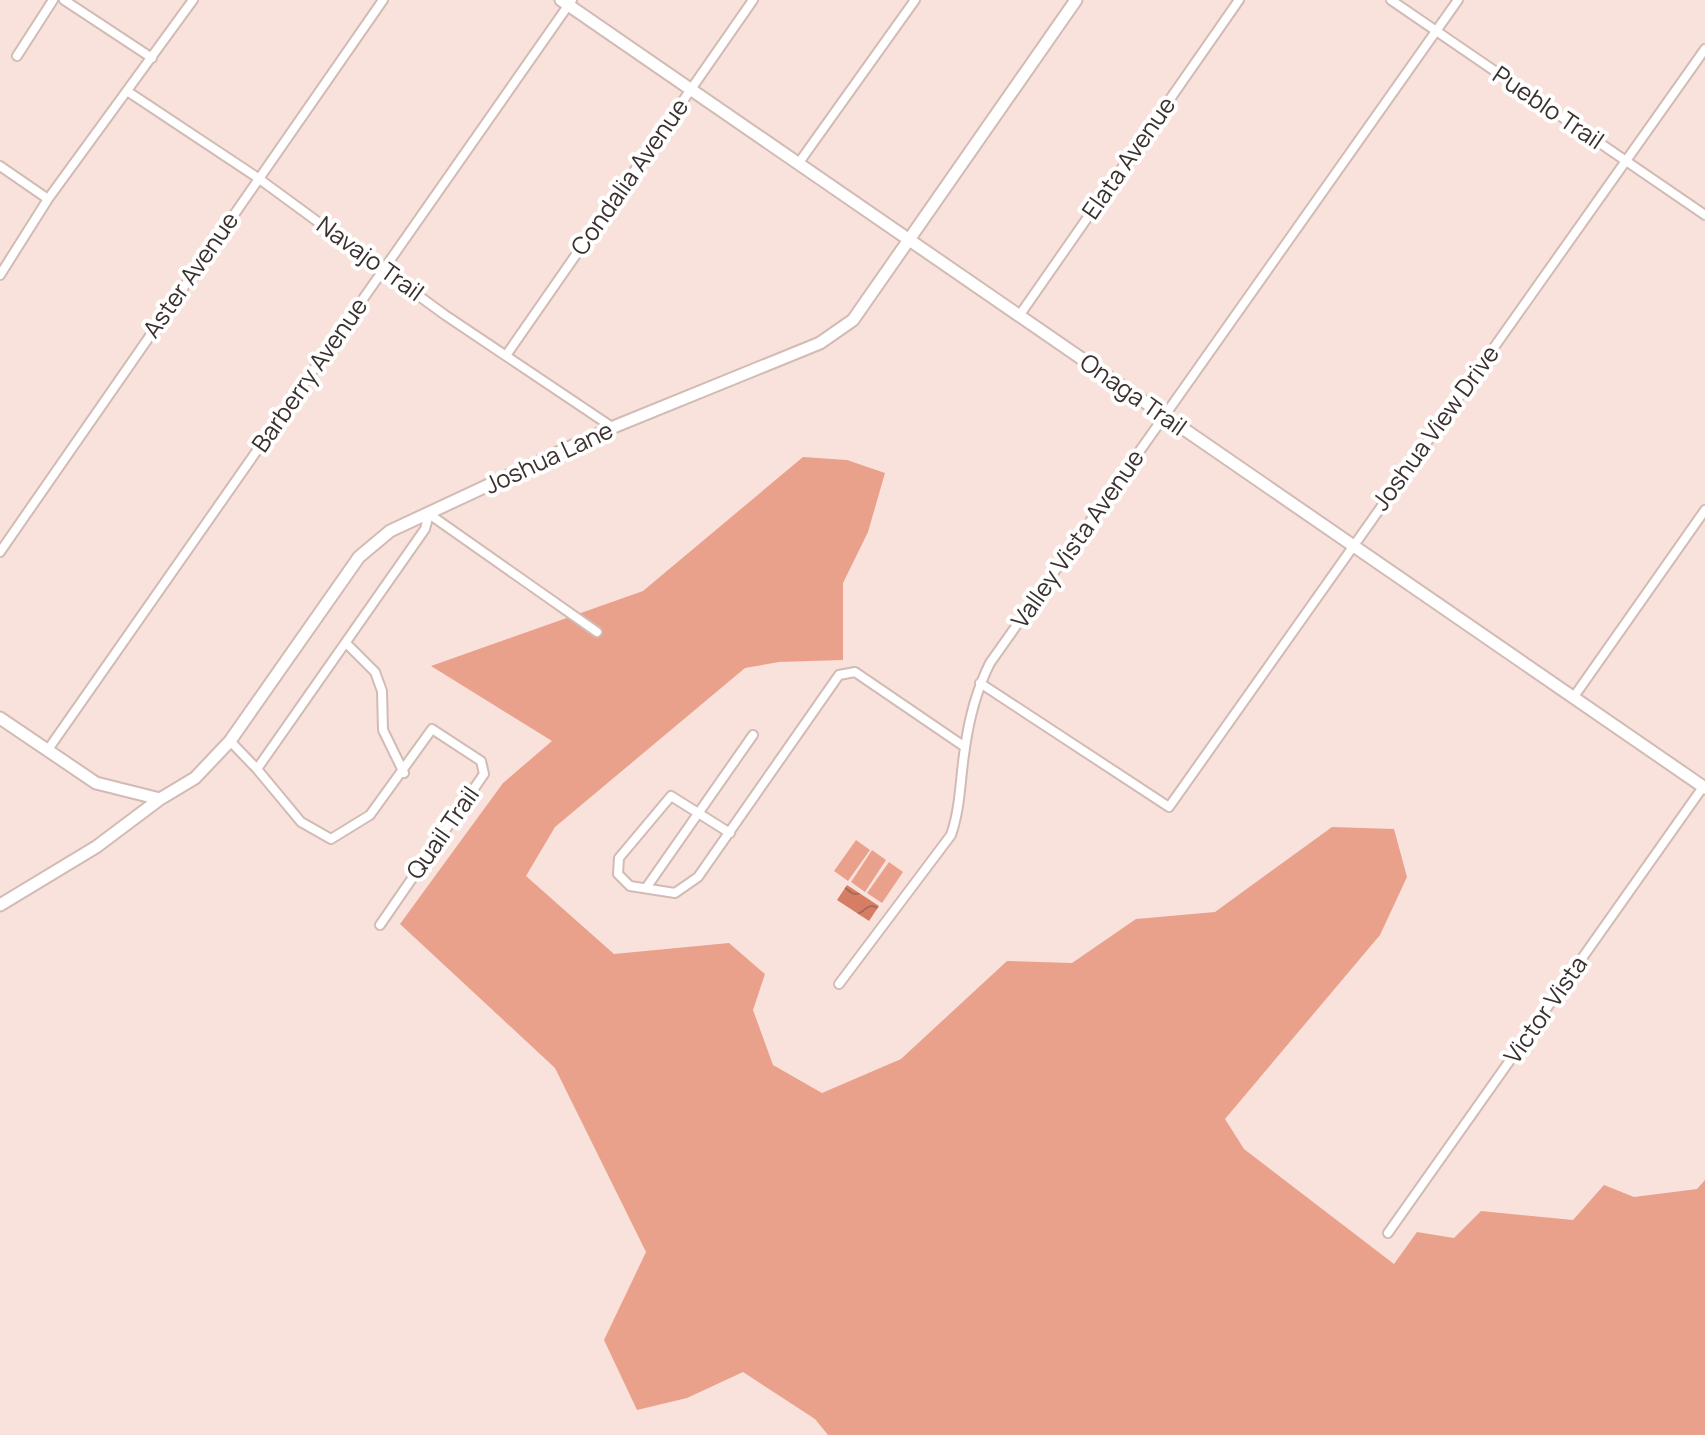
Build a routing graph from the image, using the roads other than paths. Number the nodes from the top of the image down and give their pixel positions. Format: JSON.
{"nodes":[{"id":1,"x":53,"y":0,"type":"edge"},
{"id":2,"x":64,"y":0,"type":"edge"},
{"id":3,"x":193,"y":0,"type":"edge"},
{"id":4,"x":383,"y":0,"type":"edge"},
{"id":5,"x":753,"y":0,"type":"edge"},
{"id":6,"x":915,"y":0,"type":"edge"},
{"id":7,"x":1076,"y":0,"type":"edge"},
{"id":8,"x":1239,"y":0,"type":"edge"},
{"id":9,"x":1391,"y":0,"type":"edge"},
{"id":10,"x":1458,"y":0,"type":"edge"},
{"id":11,"x":568,"y":2,"type":"edge"},
{"id":12,"x":1436,"y":32,"type":"junction"},
{"id":13,"x":1705,"y":49,"type":"edge"},
{"id":14,"x":17,"y":56,"type":"dead end"},
{"id":15,"x":152,"y":58,"type":"junction"},
{"id":16,"x":691,"y":89,"type":"junction"},
{"id":17,"x":127,"y":91,"type":"junction"},
{"id":18,"x":1627,"y":162,"type":"junction"},
{"id":19,"x":798,"y":164,"type":"junction"},
{"id":20,"x":0,"y":166,"type":"edge"},
{"id":21,"x":258,"y":178,"type":"junction"},
{"id":22,"x":48,"y":199,"type":"junction"},
{"id":23,"x":1705,"y":215,"type":"edge"},
{"id":24,"x":910,"y":238,"type":"junction"},
{"id":25,"x":385,"y":268,"type":"junction"},
{"id":26,"x":0,"y":275,"type":"edge"},
{"id":27,"x":1019,"y":316,"type":"junction"},
{"id":28,"x":507,"y":354,"type":"junction"},
{"id":29,"x":1164,"y":417,"type":"junction"},
{"id":30,"x":612,"y":427,"type":"junction"},
{"id":31,"x":1705,"y":510,"type":"edge"},
{"id":32,"x":429,"y":514,"type":"junction"},
{"id":33,"x":1352,"y":545,"type":"junction"},
{"id":34,"x":0,"y":552,"type":"edge"},
{"id":35,"x":597,"y":632,"type":"dead end"},
{"id":36,"x":347,"y":644,"type":"junction"},
{"id":37,"x":980,"y":683,"type":"junction"},
{"id":38,"x":1573,"y":698,"type":"junction"},
{"id":39,"x":0,"y":718,"type":"edge"},
{"id":40,"x":753,"y":735,"type":"dead end"},
{"id":41,"x":230,"y":741,"type":"junction"},
{"id":42,"x":965,"y":747,"type":"junction"},
{"id":43,"x":47,"y":751,"type":"junction"},
{"id":44,"x":257,"y":769,"type":"junction"},
{"id":45,"x":404,"y":773,"type":"junction"},
{"id":46,"x":1704,"y":787,"type":"edge"},
{"id":47,"x":160,"y":799,"type":"junction"},
{"id":48,"x":700,"y":814,"type":"junction"},
{"id":49,"x":730,"y":833,"type":"junction"},
{"id":50,"x":646,"y":888,"type":"junction"},
{"id":51,"x":0,"y":905,"type":"edge"},
{"id":52,"x":380,"y":925,"type":"dead end"},
{"id":53,"x":839,"y":984,"type":"dead end"},
{"id":54,"x":1388,"y":1233,"type":"dead end"}],
"edges":[{"from":1,"to":14,"type":"street"},
{"from":2,"to":15,"type":"street"},
{"from":3,"to":15,"type":"street"},
{"from":4,"to":21,"type":"street","name":"Aster Avenue"},
{"from":5,"to":16,"type":"street","name":"Condalia Avenue"},
{"from":6,"to":19,"type":"street"},
{"from":7,"to":24,"type":"street","name":"Joshua Lane"},
{"from":8,"to":27,"type":"street","name":"Elata Avenue"},
{"from":9,"to":12,"type":"street","name":"Pueblo Trail"},
{"from":10,"to":12,"type":"street","name":"Valley Vista Avenue"},
{"from":11,"to":16,"type":"street","name":"Onaga Trail"},
{"from":11,"to":25,"type":"street","name":"Barberry Avenue"},
{"from":12,"to":18,"type":"street","name":"Pueblo Trail"},
{"from":12,"to":29,"type":"street","name":"Valley Vista Avenue"},
{"from":13,"to":18,"type":"street","name":"Joshua View Drive"},
{"from":15,"to":17,"type":"street"},
{"from":16,"to":19,"type":"street","name":"Onaga Trail"},
{"from":16,"to":28,"type":"street","name":"Condalia Avenue"},
{"from":17,"to":21,"type":"street","name":"Navajo Trail"},
{"from":17,"to":22,"type":"street"},
{"from":18,"to":23,"type":"street","name":"Pueblo Trail"},
{"from":18,"to":33,"type":"street","name":"Joshua View Drive"},
{"from":19,"to":24,"type":"street","name":"Onaga Trail"},
{"from":20,"to":22,"type":"street"},
{"from":21,"to":25,"type":"street","name":"Navajo Trail"},
{"from":21,"to":34,"type":"street","name":"Aster Avenue"},
{"from":22,"to":26,"type":"street"},
{"from":24,"to":27,"type":"street","name":"Onaga Trail"},
{"from":24,"to":30,"type":"street","name":"Joshua Lane"},
{"from":25,"to":28,"type":"street","name":"Navajo Trail"},
{"from":25,"to":43,"type":"street","name":"Barberry Avenue"},
{"from":27,"to":29,"type":"street","name":"Onaga Trail"},
{"from":28,"to":30,"type":"street","name":"Navajo Trail"},
{"from":29,"to":33,"type":"street","name":"Onaga Trail"},
{"from":29,"to":37,"type":"street","name":"Valley Vista Avenue"},
{"from":30,"to":32,"type":"street","name":"Joshua Lane"},
{"from":31,"to":38,"type":"street"},
{"from":32,"to":35,"type":"street"},
{"from":32,"to":36,"type":"street"},
{"from":32,"to":41,"type":"street","name":"Joshua Lane"},
{"from":33,"to":37,"type":"street","name":"Joshua View Drive"},
{"from":33,"to":38,"type":"street","name":"Onaga Trail"},
{"from":36,"to":44,"type":"street"},
{"from":36,"to":45,"type":"street"},
{"from":37,"to":42,"type":"street","name":"Valley Vista Avenue"},
{"from":38,"to":46,"type":"street","name":"Onaga Trail"},
{"from":39,"to":43,"type":"street"},
{"from":40,"to":48,"type":"street"},
{"from":41,"to":44,"type":"street"},
{"from":41,"to":47,"type":"street","name":"Joshua Lane"},
{"from":42,"to":49,"type":"street"},
{"from":42,"to":53,"type":"street","name":"Valley Vista Avenue"},
{"from":43,"to":47,"type":"street"},
{"from":44,"to":45,"type":"street","name":"Quail Trail"},
{"from":45,"to":52,"type":"street","name":"Quail Trail"},
{"from":46,"to":54,"type":"street","name":"Victor Vista"},
{"from":47,"to":51,"type":"street","name":"Joshua Lane"},
{"from":48,"to":49,"type":"street"},
{"from":48,"to":50,"type":"street"},
{"from":48,"to":50,"type":"street"},
{"from":49,"to":50,"type":"street"}]}
